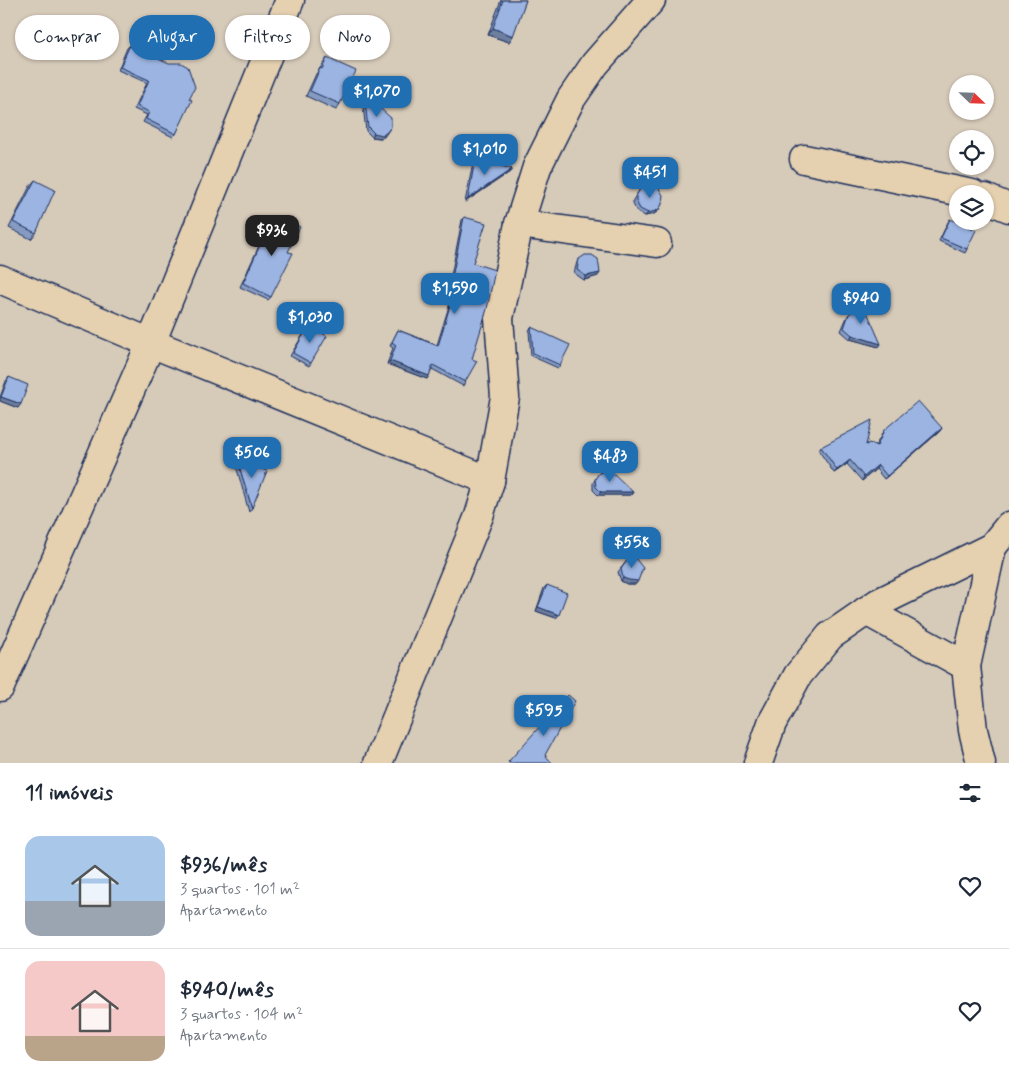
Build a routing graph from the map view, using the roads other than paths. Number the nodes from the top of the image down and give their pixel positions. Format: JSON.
{"nodes":[{"id":1,"x":290,"y":0,"type":"edge"},
{"id":2,"x":651,"y":0,"type":"edge"},
{"id":3,"x":804,"y":159,"type":"dead end"},
{"id":4,"x":949,"y":189,"type":"edge"},
{"id":5,"x":994,"y":202,"type":"edge"},
{"id":6,"x":1009,"y":208,"type":"edge"},
{"id":7,"x":519,"y":224,"type":"junction"},
{"id":8,"x":657,"y":243,"type":"dead end"},
{"id":9,"x":0,"y":279,"type":"edge"},
{"id":10,"x":151,"y":343,"type":"junction"},
{"id":11,"x":490,"y":481,"type":"junction"},
{"id":12,"x":1009,"y":526,"type":"edge"},
{"id":13,"x":992,"y":547,"type":"junction"},
{"id":14,"x":866,"y":611,"type":"junction"},
{"id":15,"x":966,"y":666,"type":"junction"},
{"id":16,"x":0,"y":687,"type":"edge"},
{"id":17,"x":378,"y":763,"type":"edge"},
{"id":18,"x":758,"y":763,"type":"edge"},
{"id":19,"x":981,"y":763,"type":"edge"}],
"edges":[{"from":1,"to":10,"type":"street"},
{"from":2,"to":7,"type":"street"},
{"from":3,"to":4,"type":"street"},
{"from":5,"to":6,"type":"street"},
{"from":7,"to":8,"type":"street"},
{"from":7,"to":11,"type":"street"},
{"from":9,"to":10,"type":"street"},
{"from":10,"to":11,"type":"street"},
{"from":10,"to":16,"type":"street"},
{"from":11,"to":17,"type":"street"},
{"from":12,"to":13,"type":"street"},
{"from":13,"to":14,"type":"street"},
{"from":13,"to":15,"type":"street"},
{"from":14,"to":15,"type":"street"},
{"from":14,"to":18,"type":"street"},
{"from":15,"to":19,"type":"street"}]}
